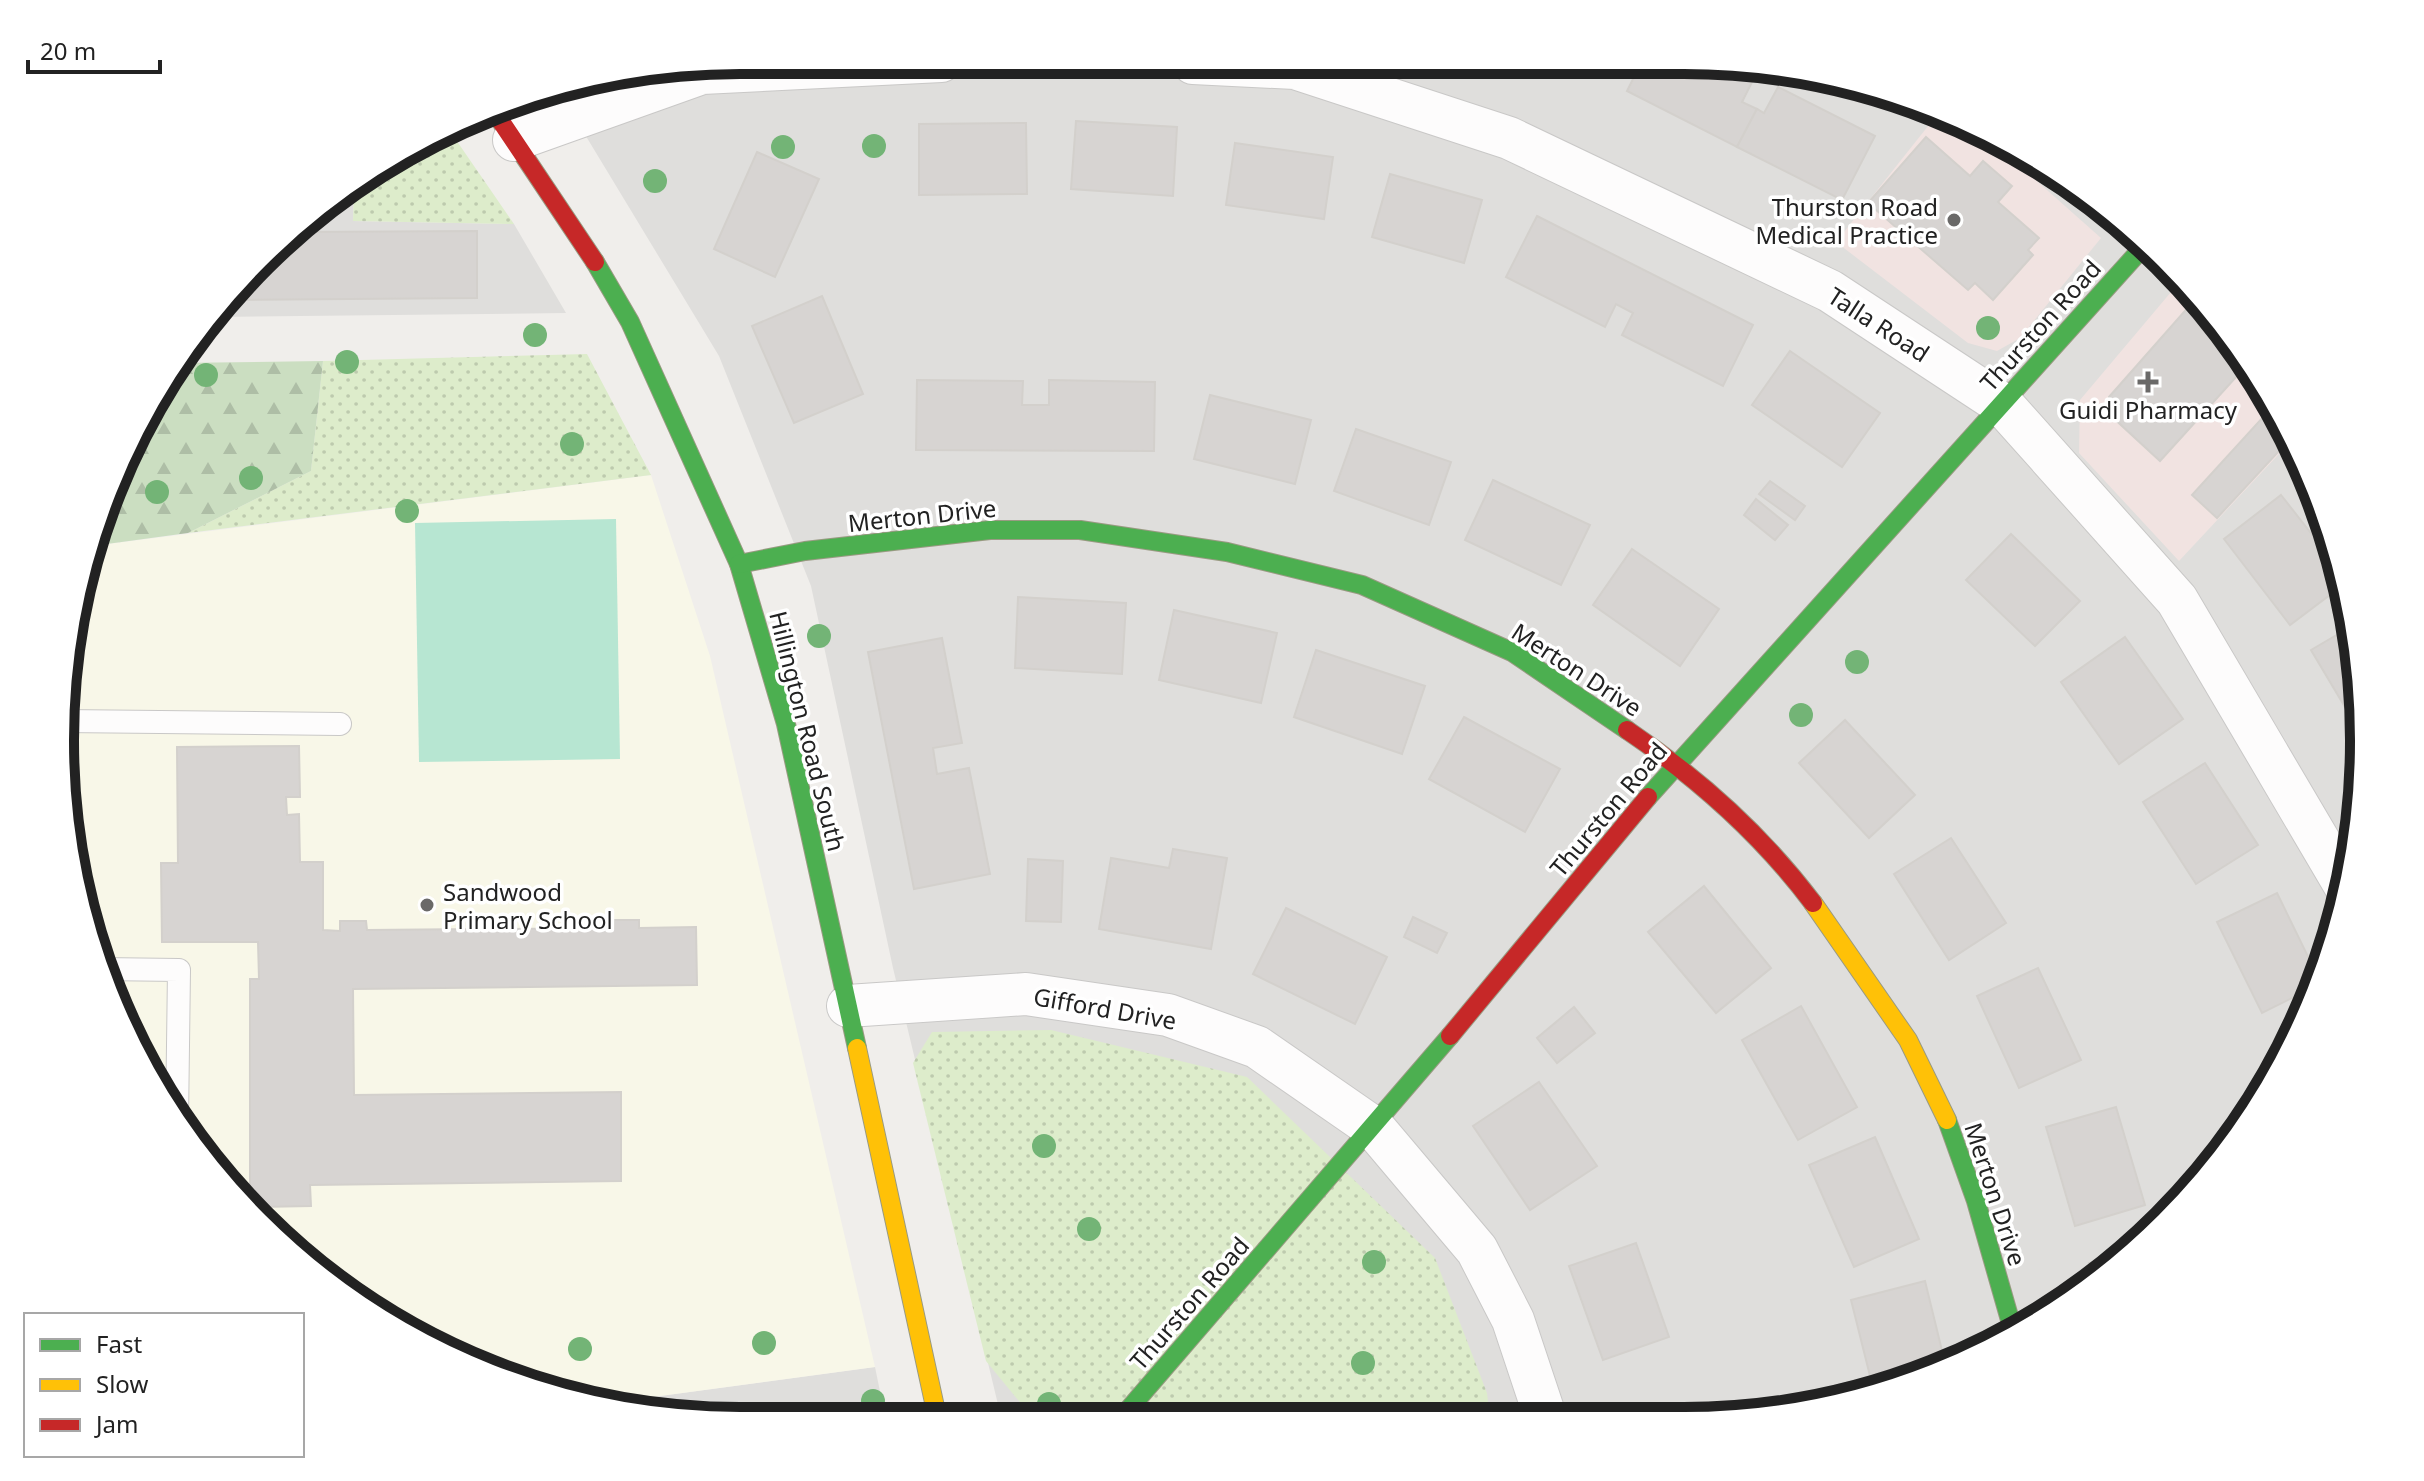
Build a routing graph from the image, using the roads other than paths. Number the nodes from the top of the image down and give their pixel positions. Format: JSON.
{"nodes":[{"id":1,"x":1313,"y":74,"type":"edge"},
{"id":2,"x":693,"y":76,"type":"edge"},
{"id":3,"x":504,"y":126,"type":"edge"},
{"id":4,"x":2138,"y":253,"type":"edge"},
{"id":5,"x":2002,"y":404,"type":"junction"},
{"id":6,"x":739,"y":564,"type":"junction"},
{"id":7,"x":74,"y":721,"type":"edge"},
{"id":8,"x":340,"y":724,"type":"dead end"},
{"id":9,"x":1676,"y":763,"type":"junction"},
{"id":10,"x":2337,"y":872,"type":"edge"},
{"id":11,"x":115,"y":969,"type":"edge"},
{"id":12,"x":848,"y":1006,"type":"junction"},
{"id":13,"x":177,"y":1097,"type":"edge"},
{"id":14,"x":1374,"y":1128,"type":"junction"},
{"id":15,"x":2010,"y":1321,"type":"edge"},
{"id":16,"x":935,"y":1407,"type":"edge"},
{"id":17,"x":1131,"y":1407,"type":"edge"},
{"id":18,"x":1542,"y":1407,"type":"edge"}],
"edges":[{"from":1,"to":5,"type":"street","name":"Talla Road"},
{"from":2,"to":3,"type":"street"},
{"from":3,"to":6,"type":"street","name":"Hillington Road South"},
{"from":4,"to":5,"type":"street","name":"Thurston Road"},
{"from":5,"to":9,"type":"street","name":"Thurston Road"},
{"from":5,"to":10,"type":"street","name":"Talla Road"},
{"from":6,"to":9,"type":"street","name":"Merton Drive"},
{"from":6,"to":12,"type":"street","name":"Hillington Road South"},
{"from":7,"to":8,"type":"lane"},
{"from":9,"to":14,"type":"street","name":"Thurston Road"},
{"from":9,"to":15,"type":"street","name":"Merton Drive"},
{"from":11,"to":13,"type":"lane"},
{"from":12,"to":14,"type":"street","name":"Gifford Drive"},
{"from":12,"to":16,"type":"street","name":"Hillington Road South"},
{"from":14,"to":17,"type":"street","name":"Thurston Road"},
{"from":14,"to":18,"type":"street","name":"Gifford Drive"}]}
